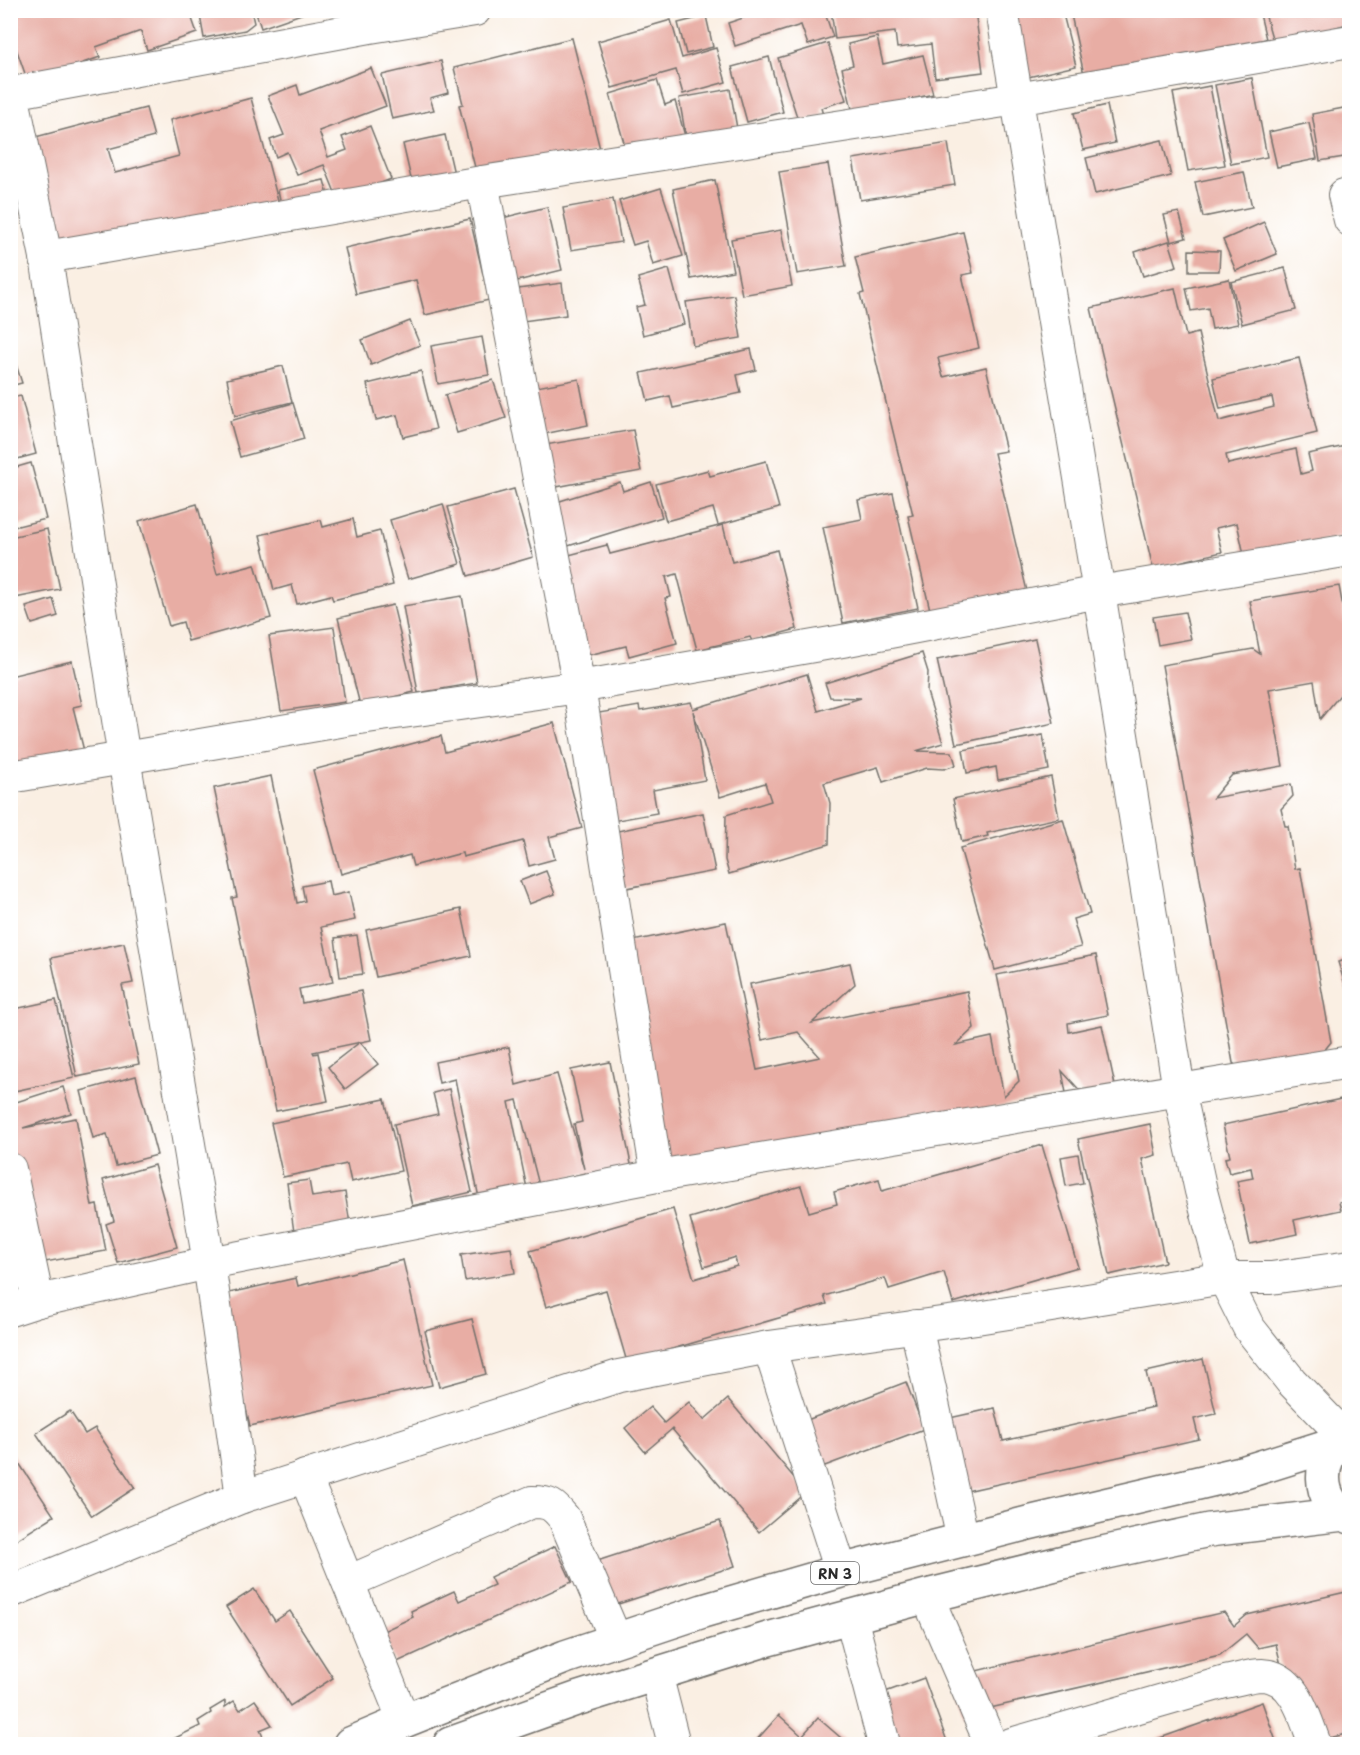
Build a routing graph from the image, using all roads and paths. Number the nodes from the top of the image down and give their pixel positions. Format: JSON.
{"nodes":[{"id":1,"x":475,"y":10,"type":"edge"},
{"id":2,"x":1002,"y":10,"type":"edge"},
{"id":3,"x":368,"y":19,"type":"edge"},
{"id":4,"x":1350,"y":41,"type":"edge"},
{"id":5,"x":11,"y":91,"type":"edge"},
{"id":6,"x":1017,"y":99,"type":"junction"},
{"id":7,"x":483,"y":182,"type":"junction"},
{"id":8,"x":46,"y":256,"type":"junction"},
{"id":9,"x":1350,"y":550,"type":"edge"},
{"id":10,"x":1099,"y":591,"type":"junction"},
{"id":11,"x":579,"y":687,"type":"junction"},
{"id":12,"x":124,"y":758,"type":"junction"},
{"id":13,"x":10,"y":777,"type":"edge"},
{"id":14,"x":1350,"y":1062,"type":"edge"},
{"id":15,"x":1179,"y":1090,"type":"junction"},
{"id":16,"x":10,"y":1169,"type":"edge"},
{"id":17,"x":657,"y":1176,"type":"junction"},
{"id":18,"x":208,"y":1263,"type":"junction"},
{"id":19,"x":1350,"y":1267,"type":"edge"},
{"id":20,"x":1224,"y":1278,"type":"junction"},
{"id":21,"x":24,"y":1306,"type":"edge"},
{"id":22,"x":916,"y":1326,"type":"junction"},
{"id":23,"x":769,"y":1347,"type":"junction"},
{"id":24,"x":1342,"y":1438,"type":"edge"},
{"id":25,"x":305,"y":1476,"type":"junction"},
{"id":26,"x":242,"y":1497,"type":"junction"},
{"id":27,"x":1347,"y":1516,"type":"edge"},
{"id":28,"x":963,"y":1540,"type":"junction"},
{"id":29,"x":841,"y":1571,"type":"junction"},
{"id":30,"x":348,"y":1582,"type":"junction"},
{"id":31,"x":10,"y":1592,"type":"edge"},
{"id":32,"x":927,"y":1596,"type":"junction"},
{"id":33,"x":851,"y":1617,"type":"junction"},
{"id":34,"x":616,"y":1640,"type":"junction"},
{"id":35,"x":656,"y":1674,"type":"junction"},
{"id":36,"x":404,"y":1721,"type":"junction"},
{"id":37,"x":350,"y":1744,"type":"edge"},
{"id":38,"x":455,"y":1744,"type":"edge"},
{"id":39,"x":674,"y":1744,"type":"edge"},
{"id":40,"x":884,"y":1744,"type":"edge"},
{"id":41,"x":991,"y":1744,"type":"edge"},
{"id":42,"x":1011,"y":1744,"type":"edge"},
{"id":43,"x":1315,"y":1744,"type":"edge"}],
"edges":[{"from":1,"to":3,"type":"street"},
{"from":2,"to":6,"type":"street"},
{"from":3,"to":5,"type":"street"},
{"from":4,"to":6,"type":"street"},
{"from":5,"to":8,"type":"street"},
{"from":6,"to":7,"type":"street"},
{"from":6,"to":10,"type":"street"},
{"from":7,"to":8,"type":"street"},
{"from":7,"to":11,"type":"street"},
{"from":8,"to":12,"type":"street"},
{"from":9,"to":10,"type":"street"},
{"from":10,"to":11,"type":"street"},
{"from":10,"to":15,"type":"street"},
{"from":11,"to":12,"type":"street"},
{"from":11,"to":17,"type":"street"},
{"from":12,"to":13,"type":"street"},
{"from":12,"to":18,"type":"street"},
{"from":14,"to":15,"type":"street"},
{"from":15,"to":17,"type":"street"},
{"from":15,"to":20,"type":"street"},
{"from":16,"to":21,"type":"street"},
{"from":17,"to":18,"type":"street"},
{"from":18,"to":21,"type":"street"},
{"from":18,"to":26,"type":"street"},
{"from":19,"to":20,"type":"street"},
{"from":20,"to":22,"type":"street"},
{"from":20,"to":24,"type":"street"},
{"from":22,"to":23,"type":"street"},
{"from":22,"to":28,"type":"street"},
{"from":23,"to":25,"type":"street"},
{"from":23,"to":29,"type":"street"},
{"from":24,"to":27,"type":"highway"},
{"from":24,"to":28,"type":"highway","number":"RN 3"},
{"from":25,"to":26,"type":"street"},
{"from":25,"to":30,"type":"street"},
{"from":26,"to":31,"type":"street"},
{"from":27,"to":32,"type":"highway"},
{"from":28,"to":29,"type":"highway","number":"RN 3"},
{"from":29,"to":34,"type":"highway","number":"RN 3"},
{"from":30,"to":34,"type":"street"},
{"from":30,"to":36,"type":"street"},
{"from":32,"to":33,"type":"highway"},
{"from":32,"to":41,"type":"street"},
{"from":33,"to":35,"type":"highway"},
{"from":33,"to":40,"type":"street"},
{"from":34,"to":36,"type":"highway","number":"RN 3"},
{"from":35,"to":38,"type":"highway"},
{"from":35,"to":39,"type":"street"},
{"from":36,"to":37,"type":"highway","number":"RN 3"},
{"from":42,"to":43,"type":"street"}]}
